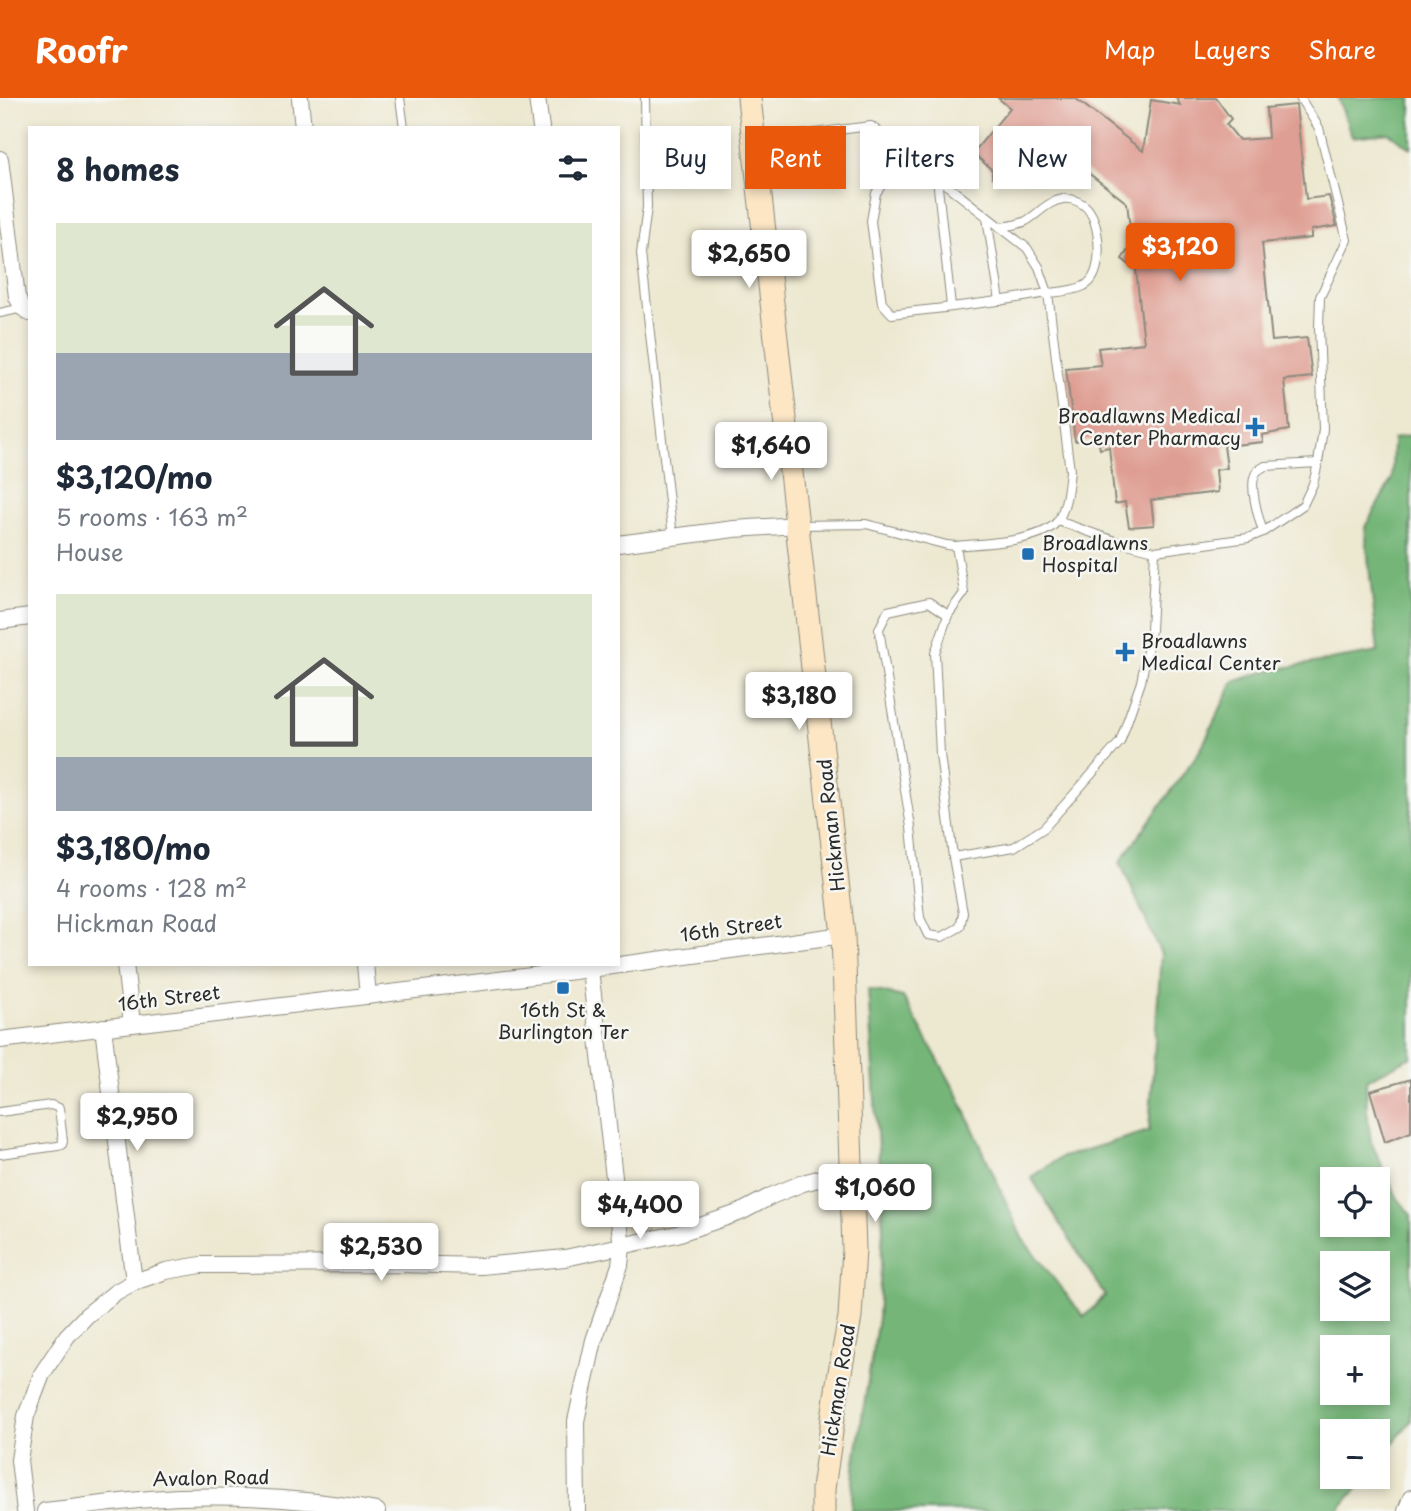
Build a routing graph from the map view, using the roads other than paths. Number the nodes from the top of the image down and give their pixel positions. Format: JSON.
{"nodes":[{"id":1,"x":300,"y":98,"type":"edge"},
{"id":2,"x":400,"y":98,"type":"edge"},
{"id":3,"x":537,"y":98,"type":"edge"},
{"id":4,"x":645,"y":98,"type":"edge"},
{"id":5,"x":749,"y":98,"type":"edge"},
{"id":6,"x":1300,"y":98,"type":"edge"},
{"id":7,"x":303,"y":126,"type":"edge"},
{"id":8,"x":404,"y":126,"type":"edge"},
{"id":9,"x":541,"y":126,"type":"edge"},
{"id":10,"x":752,"y":126,"type":"edge"},
{"id":11,"x":0,"y":159,"type":"edge"},
{"id":12,"x":760,"y":189,"type":"edge"},
{"id":13,"x":879,"y":189,"type":"edge"},
{"id":14,"x":938,"y":189,"type":"edge"},
{"id":15,"x":951,"y":189,"type":"edge"},
{"id":16,"x":987,"y":218,"type":"junction"},
{"id":17,"x":1000,"y":228,"type":"junction"},
{"id":18,"x":1048,"y":293,"type":"junction"},
{"id":19,"x":1000,"y":301,"type":"junction"},
{"id":20,"x":951,"y":306,"type":"junction"},
{"id":21,"x":26,"y":311,"type":"edge"},
{"id":22,"x":0,"y":313,"type":"edge"},
{"id":23,"x":1318,"y":463,"type":"junction"},
{"id":24,"x":1058,"y":521,"type":"junction"},
{"id":25,"x":798,"y":525,"type":"junction"},
{"id":26,"x":1263,"y":532,"type":"junction"},
{"id":27,"x":673,"y":537,"type":"junction"},
{"id":28,"x":620,"y":544,"type":"edge"},
{"id":29,"x":956,"y":546,"type":"junction"},
{"id":30,"x":1156,"y":551,"type":"junction"},
{"id":31,"x":948,"y":615,"type":"junction"},
{"id":32,"x":28,"y":617,"type":"edge"},
{"id":33,"x":0,"y":621,"type":"edge"},
{"id":34,"x":953,"y":858,"type":"junction"},
{"id":35,"x":843,"y":934,"type":"junction"},
{"id":36,"x":620,"y":965,"type":"edge"},
{"id":37,"x":125,"y":966,"type":"edge"},
{"id":38,"x":365,"y":966,"type":"edge"},
{"id":39,"x":612,"y":966,"type":"edge"},
{"id":40,"x":590,"y":969,"type":"junction"},
{"id":41,"x":368,"y":996,"type":"junction"},
{"id":42,"x":132,"y":1024,"type":"junction"},
{"id":43,"x":103,"y":1027,"type":"junction"},
{"id":44,"x":0,"y":1040,"type":"edge"},
{"id":45,"x":0,"y":1112,"type":"edge"},
{"id":46,"x":0,"y":1154,"type":"edge"},
{"id":47,"x":851,"y":1170,"type":"junction"},
{"id":48,"x":622,"y":1247,"type":"junction"},
{"id":49,"x":134,"y":1282,"type":"junction"},
{"id":50,"x":1411,"y":1498,"type":"edge"},
{"id":51,"x":24,"y":1511,"type":"edge"},
{"id":52,"x":45,"y":1511,"type":"edge"},
{"id":53,"x":377,"y":1511,"type":"edge"},
{"id":54,"x":577,"y":1511,"type":"edge"},
{"id":55,"x":823,"y":1511,"type":"edge"},
{"id":56,"x":1406,"y":1511,"type":"edge"}],
"edges":[{"from":1,"to":7,"type":"street"},
{"from":2,"to":8,"type":"lane"},
{"from":3,"to":9,"type":"street"},
{"from":4,"to":27,"type":"lane"},
{"from":5,"to":10,"type":"main road","name":"Hickman Road"},
{"from":6,"to":23,"type":"lane"},
{"from":11,"to":21,"type":"street"},
{"from":12,"to":25,"type":"main road","name":"Hickman Road"},
{"from":13,"to":20,"type":"lane"},
{"from":14,"to":20,"type":"lane"},
{"from":15,"to":16,"type":"lane"},
{"from":16,"to":17,"type":"lane"},
{"from":16,"to":19,"type":"lane"},
{"from":17,"to":18,"type":"lane"},
{"from":17,"to":18,"type":"lane"},
{"from":18,"to":19,"type":"lane"},
{"from":18,"to":24,"type":"lane"},
{"from":19,"to":20,"type":"lane"},
{"from":21,"to":22,"type":"lane"},
{"from":23,"to":26,"type":"lane"},
{"from":23,"to":26,"type":"lane"},
{"from":24,"to":29,"type":"lane"},
{"from":24,"to":30,"type":"lane"},
{"from":25,"to":27,"type":"street"},
{"from":25,"to":29,"type":"lane"},
{"from":25,"to":35,"type":"main road","name":"Hickman Road"},
{"from":26,"to":30,"type":"lane"},
{"from":27,"to":28,"type":"street"},
{"from":29,"to":31,"type":"lane"},
{"from":30,"to":34,"type":"lane"},
{"from":31,"to":34,"type":"lane"},
{"from":31,"to":34,"type":"lane"},
{"from":32,"to":33,"type":"street"},
{"from":35,"to":36,"type":"street","name":"16th Street"},
{"from":35,"to":47,"type":"main road","name":"Hickman Road"},
{"from":37,"to":42,"type":"street"},
{"from":38,"to":41,"type":"street"},
{"from":39,"to":40,"type":"street","name":"16th Street"},
{"from":40,"to":41,"type":"street","name":"16th Street"},
{"from":40,"to":48,"type":"street"},
{"from":41,"to":42,"type":"street","name":"16th Street"},
{"from":42,"to":43,"type":"street","name":"16th Street"},
{"from":43,"to":44,"type":"street","name":"16th Street"},
{"from":43,"to":49,"type":"street"},
{"from":45,"to":46,"type":"lane"},
{"from":47,"to":48,"type":"street"},
{"from":47,"to":55,"type":"main road","name":"Hickman Road"},
{"from":48,"to":49,"type":"street"},
{"from":48,"to":54,"type":"street"},
{"from":49,"to":51,"type":"street"},
{"from":50,"to":56,"type":"street"},
{"from":52,"to":53,"type":"street","name":"Avalon Road"}]}
